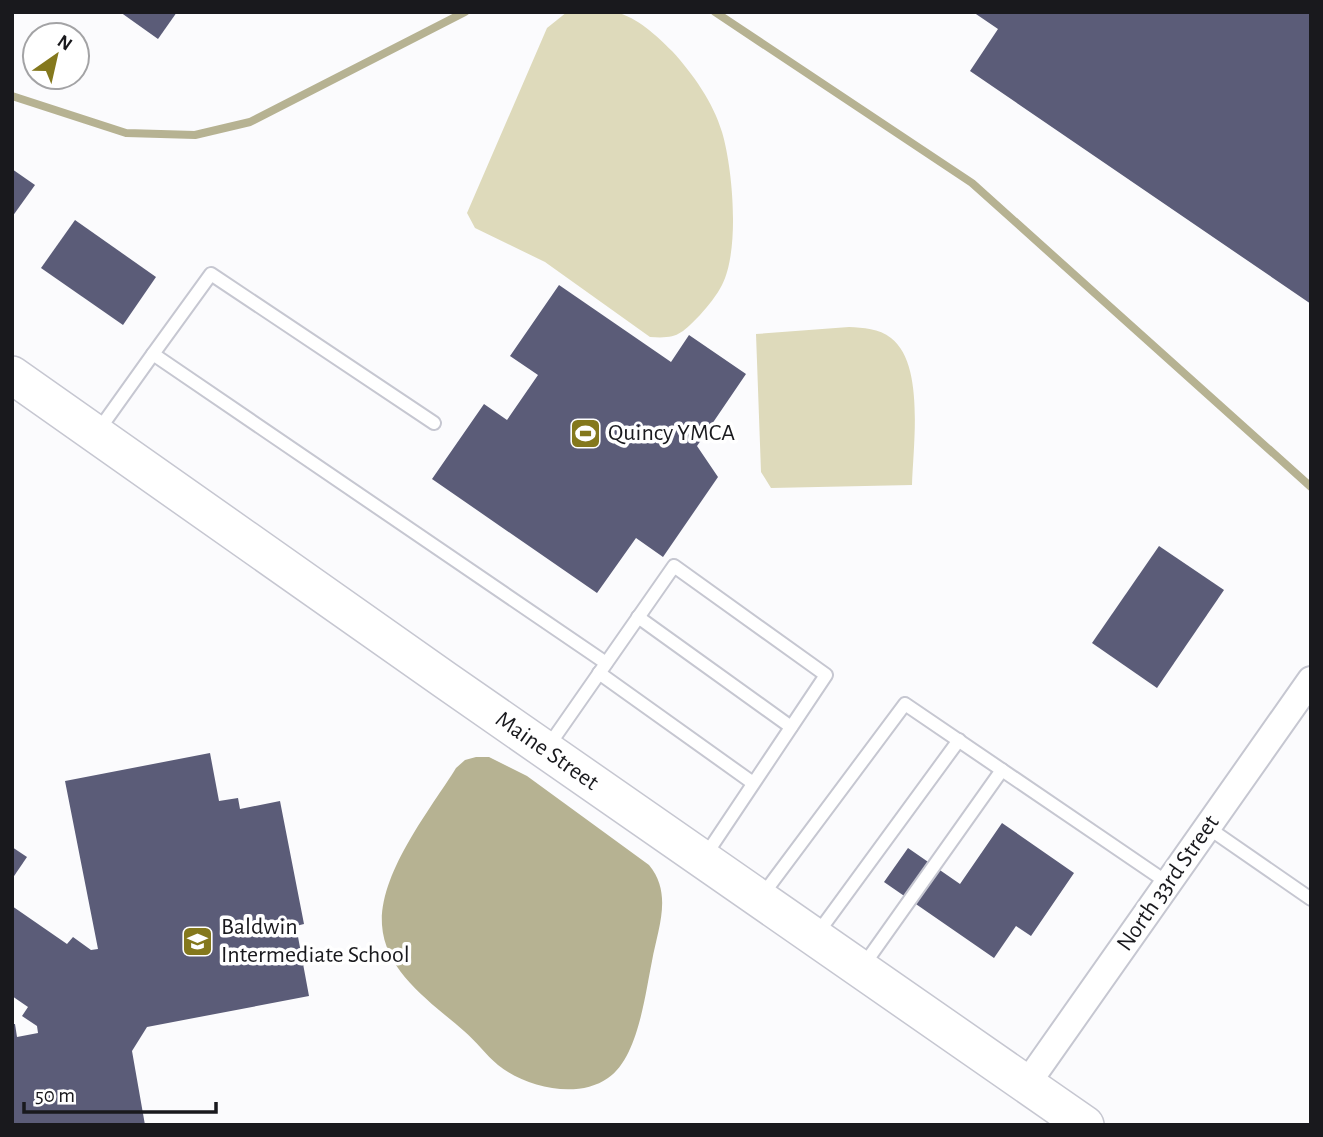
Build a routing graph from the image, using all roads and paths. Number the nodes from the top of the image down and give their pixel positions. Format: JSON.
{"nodes":[{"id":1,"x":153,"y":354,"type":"junction"},
{"id":2,"x":12,"y":375,"type":"edge"},
{"id":3,"x":434,"y":423,"type":"dead end"},
{"id":4,"x":96,"y":433,"type":"junction"},
{"id":5,"x":638,"y":617,"type":"junction"},
{"id":6,"x":603,"y":668,"type":"junction"},
{"id":7,"x":1311,"y":680,"type":"edge"},
{"id":8,"x":791,"y":727,"type":"junction"},
{"id":9,"x":959,"y":740,"type":"junction"},
{"id":10,"x":546,"y":750,"type":"junction"},
{"id":11,"x":1002,"y":770,"type":"junction"},
{"id":12,"x":753,"y":783,"type":"junction"},
{"id":13,"x":1208,"y":827,"type":"junction"},
{"id":14,"x":702,"y":859,"type":"junction"},
{"id":15,"x":1168,"y":883,"type":"junction"},
{"id":16,"x":759,"y":899,"type":"junction"},
{"id":17,"x":1311,"y":899,"type":"edge"},
{"id":18,"x":815,"y":937,"type":"junction"},
{"id":19,"x":861,"y":969,"type":"junction"},
{"id":20,"x":1026,"y":1085,"type":"junction"},
{"id":21,"x":1085,"y":1125,"type":"edge"}],
"edges":[{"from":1,"to":3,"type":"lane"},
{"from":1,"to":4,"type":"lane"},
{"from":1,"to":6,"type":"lane"},
{"from":2,"to":4,"type":"street","name":"Maine Street"},
{"from":4,"to":10,"type":"street","name":"Maine Street"},
{"from":5,"to":6,"type":"lane"},
{"from":5,"to":8,"type":"lane"},
{"from":5,"to":8,"type":"lane"},
{"from":6,"to":10,"type":"lane"},
{"from":6,"to":12,"type":"lane"},
{"from":7,"to":13,"type":"street","name":"North 33rd Street"},
{"from":8,"to":12,"type":"lane"},
{"from":9,"to":11,"type":"lane"},
{"from":9,"to":16,"type":"lane"},
{"from":9,"to":18,"type":"lane"},
{"from":10,"to":14,"type":"street","name":"Maine Street"},
{"from":11,"to":15,"type":"lane"},
{"from":11,"to":19,"type":"lane"},
{"from":12,"to":14,"type":"lane"},
{"from":13,"to":15,"type":"street","name":"North 33rd Street"},
{"from":13,"to":17,"type":"lane"},
{"from":14,"to":16,"type":"street","name":"Maine Street"},
{"from":15,"to":20,"type":"street","name":"North 33rd Street"},
{"from":16,"to":18,"type":"street","name":"Maine Street"},
{"from":18,"to":19,"type":"street","name":"Maine Street"},
{"from":19,"to":20,"type":"street","name":"Maine Street"},
{"from":20,"to":21,"type":"street","name":"Maine Street"}]}
